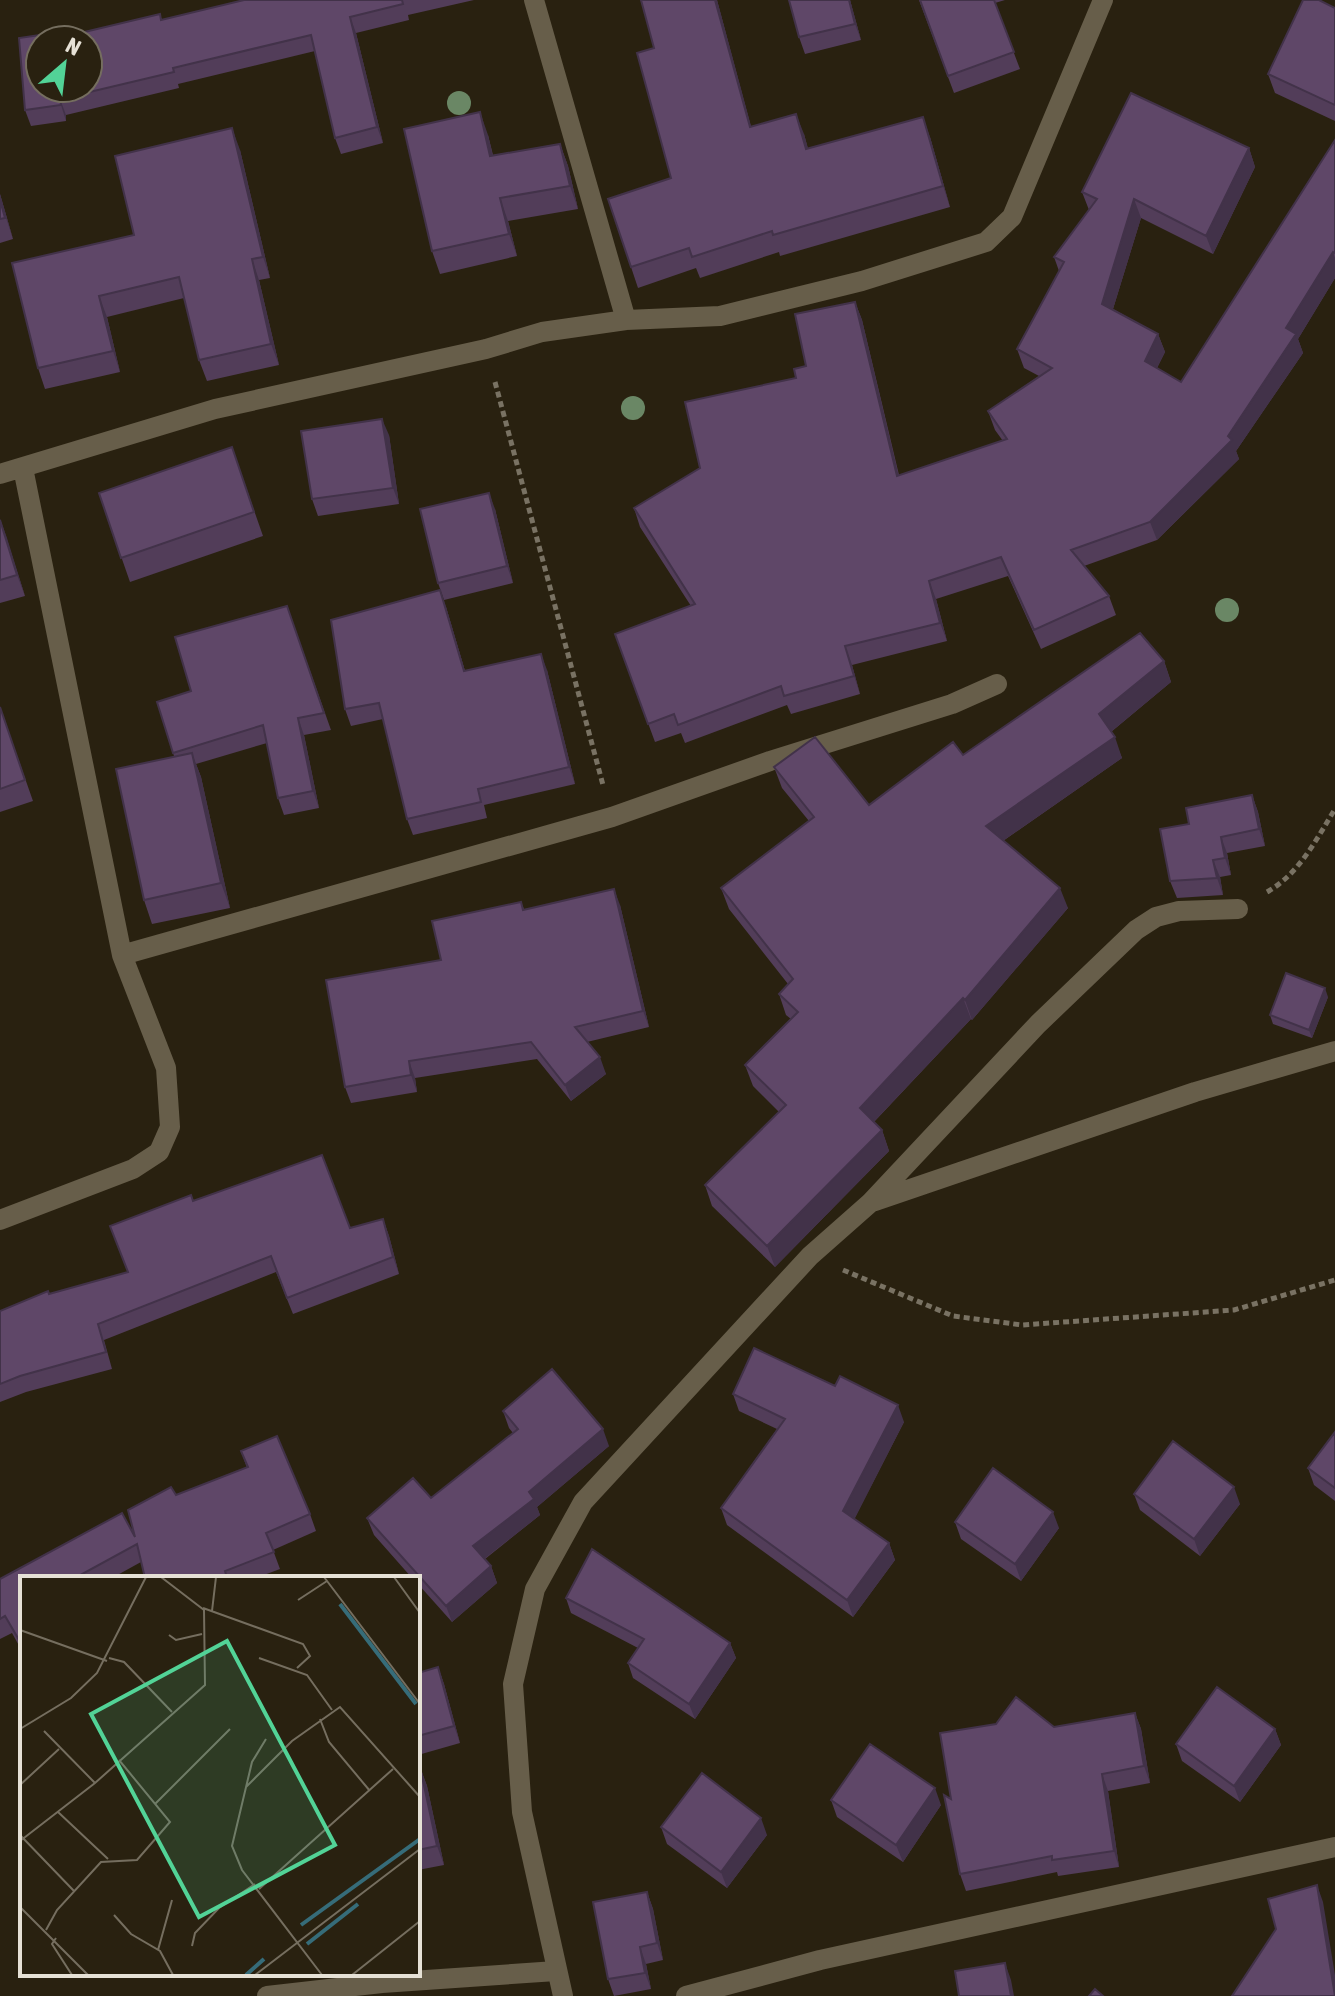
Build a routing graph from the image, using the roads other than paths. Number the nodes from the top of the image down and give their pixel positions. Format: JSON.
{"nodes":[{"id":1,"x":534,"y":0,"type":"edge"},
{"id":2,"x":1103,"y":0,"type":"edge"},
{"id":3,"x":626,"y":320,"type":"junction"},
{"id":4,"x":23,"y":468,"type":"junction"},
{"id":5,"x":0,"y":474,"type":"edge"},
{"id":6,"x":997,"y":684,"type":"dead end"},
{"id":7,"x":1238,"y":909,"type":"road end"},
{"id":8,"x":122,"y":955,"type":"junction"},
{"id":9,"x":1335,"y":1051,"type":"edge"},
{"id":10,"x":870,"y":1203,"type":"junction"},
{"id":11,"x":0,"y":1220,"type":"edge"},
{"id":12,"x":1335,"y":1847,"type":"edge"},
{"id":13,"x":556,"y":1971,"type":"junction"},
{"id":14,"x":267,"y":1996,"type":"edge"},
{"id":15,"x":563,"y":1996,"type":"edge"},
{"id":16,"x":686,"y":1996,"type":"edge"}],
"edges":[{"from":1,"to":3,"type":"street"},
{"from":2,"to":3,"type":"street"},
{"from":3,"to":4,"type":"street"},
{"from":4,"to":5,"type":"street"},
{"from":4,"to":8,"type":"street"},
{"from":6,"to":8,"type":"street"},
{"from":7,"to":10,"type":"street"},
{"from":8,"to":11,"type":"street"},
{"from":9,"to":10,"type":"street"},
{"from":10,"to":13,"type":"street"},
{"from":12,"to":16,"type":"street"},
{"from":13,"to":14,"type":"street"},
{"from":13,"to":15,"type":"street"}]}
